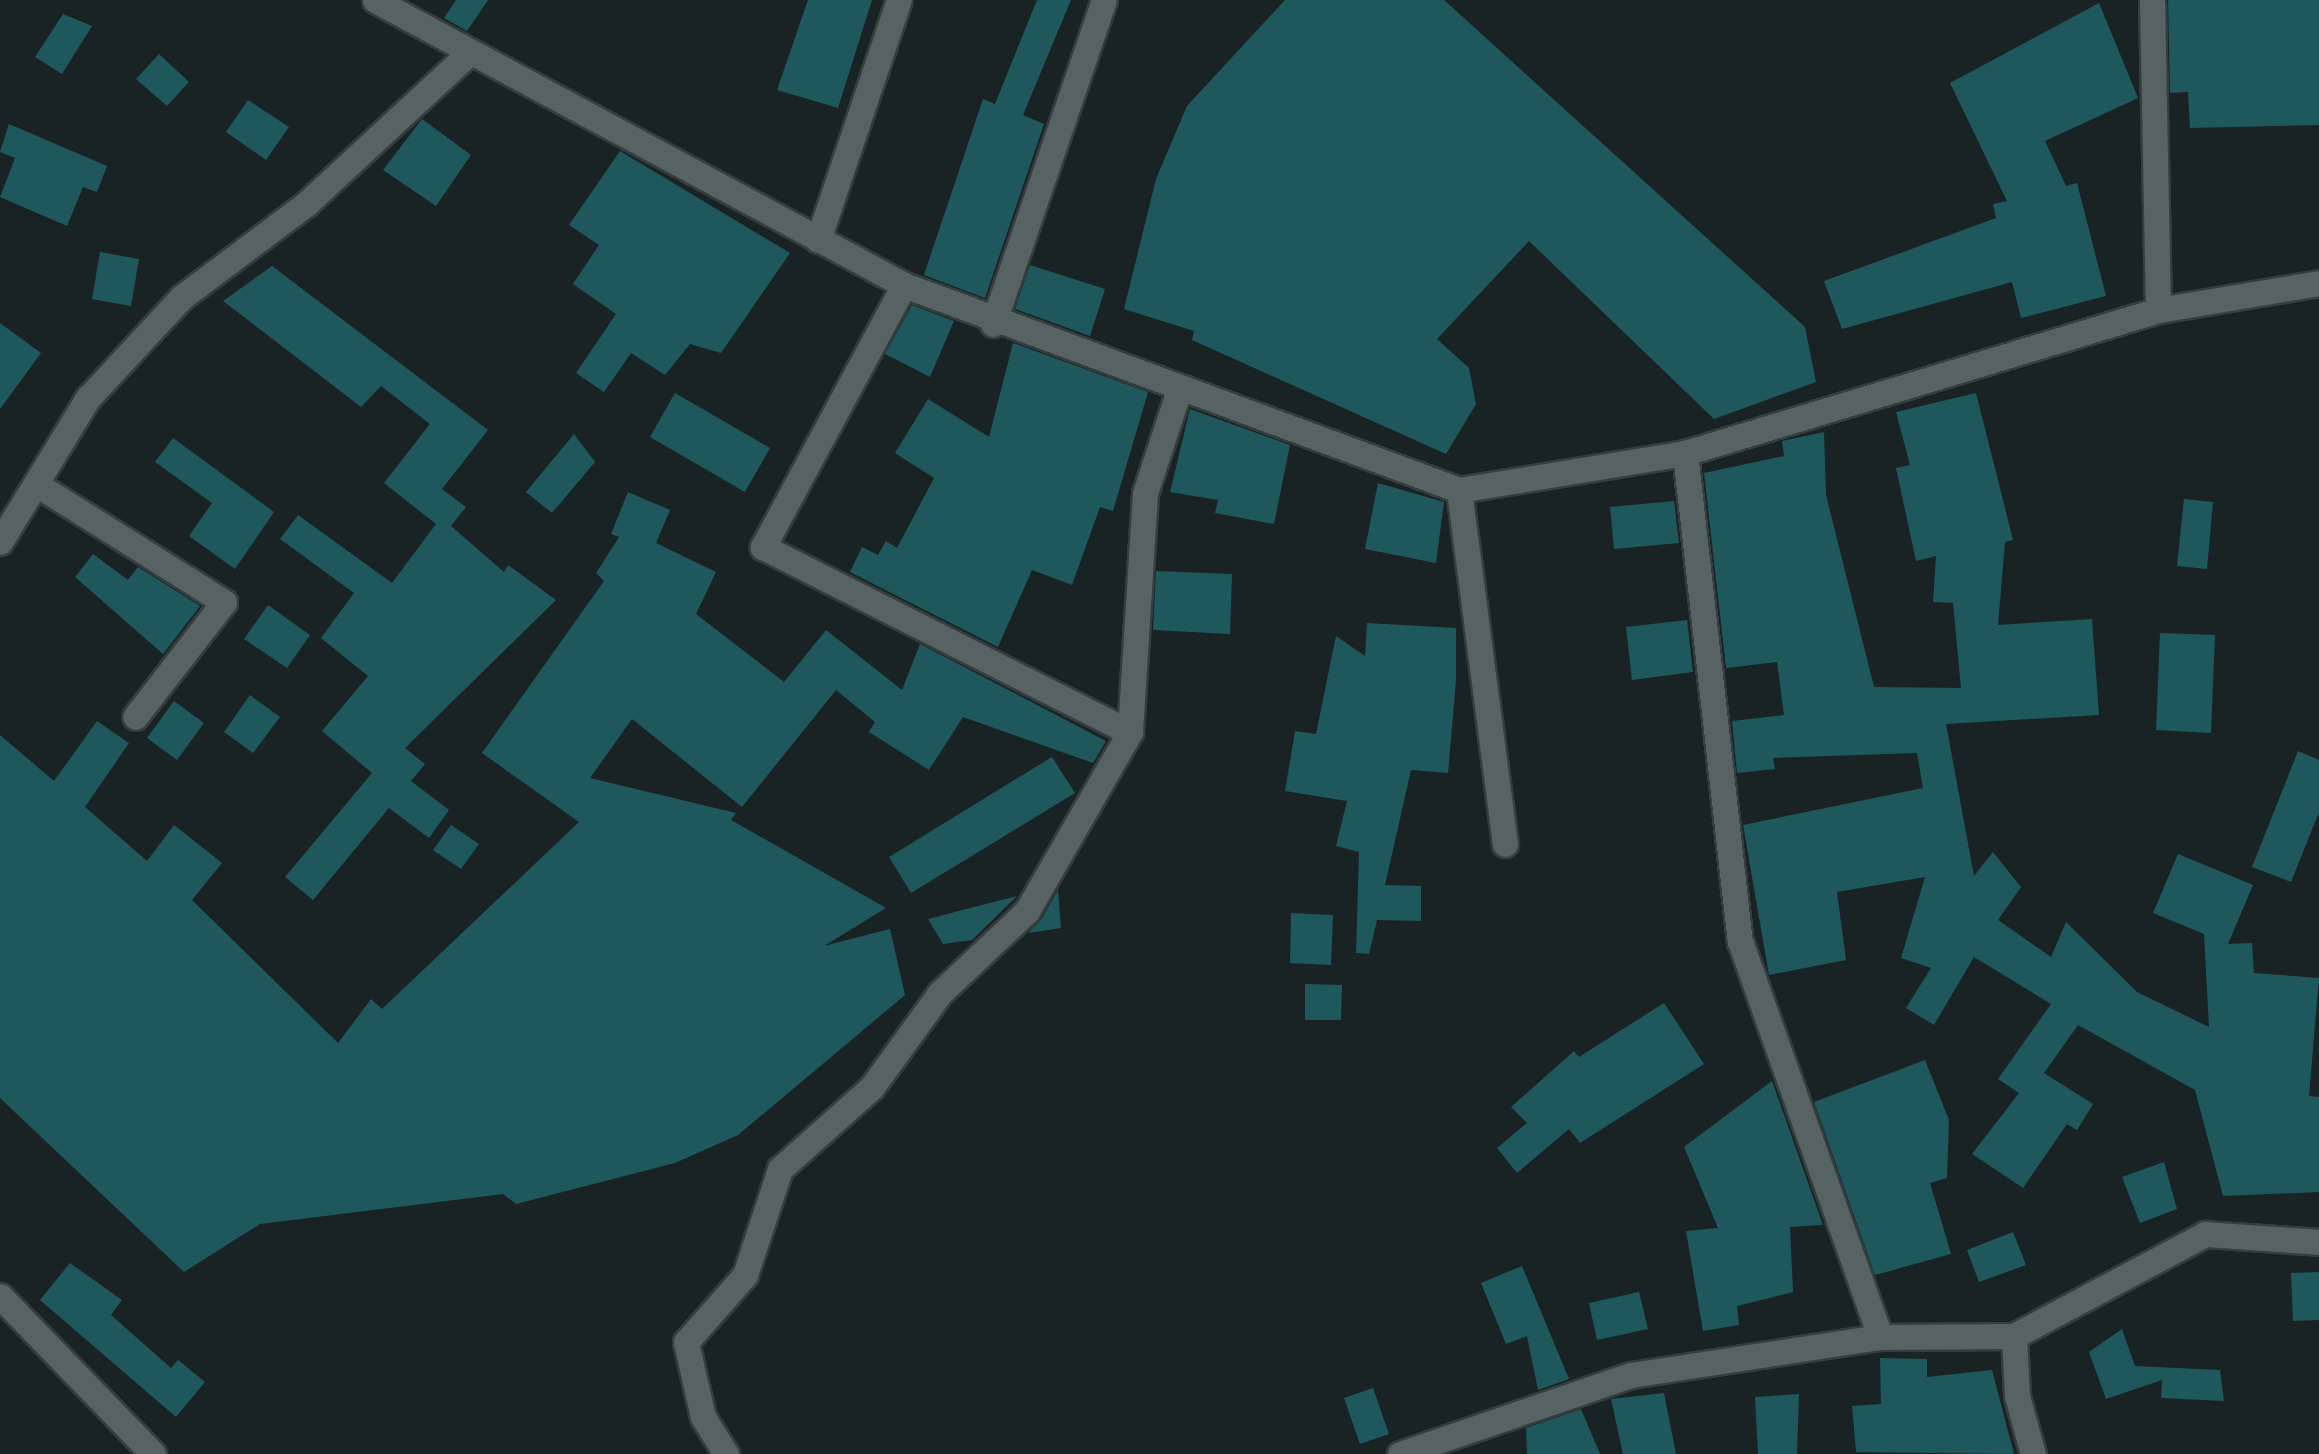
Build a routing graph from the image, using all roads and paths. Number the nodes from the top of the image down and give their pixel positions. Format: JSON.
{"nodes":[{"id":1,"x":375,"y":0,"type":"edge"},
{"id":2,"x":899,"y":0,"type":"edge"},
{"id":3,"x":1104,"y":0,"type":"edge"},
{"id":4,"x":2152,"y":0,"type":"edge"},
{"id":5,"x":469,"y":53,"type":"junction"},
{"id":6,"x":818,"y":240,"type":"junction"},
{"id":7,"x":2319,"y":282,"type":"edge"},
{"id":8,"x":904,"y":286,"type":"junction"},
{"id":9,"x":2158,"y":310,"type":"junction"},
{"id":10,"x":993,"y":324,"type":"junction"},
{"id":11,"x":1179,"y":390,"type":"junction"},
{"id":12,"x":1685,"y":453,"type":"junction"},
{"id":13,"x":36,"y":484,"type":"junction"},
{"id":14,"x":1460,"y":490,"type":"junction"},
{"id":15,"x":0,"y":542,"type":"edge"},
{"id":16,"x":135,"y":718,"type":"dead end"},
{"id":17,"x":1130,"y":732,"type":"junction"},
{"id":18,"x":1506,"y":844,"type":"dead end"},
{"id":19,"x":2319,"y":1242,"type":"edge"},
{"id":20,"x":0,"y":1296,"type":"edge"},
{"id":21,"x":2014,"y":1336,"type":"junction"},
{"id":22,"x":1880,"y":1337,"type":"junction"},
{"id":23,"x":1445,"y":1447,"type":"edge"},
{"id":24,"x":153,"y":1454,"type":"edge"},
{"id":25,"x":726,"y":1454,"type":"edge"},
{"id":26,"x":1400,"y":1454,"type":"edge"},
{"id":27,"x":2034,"y":1454,"type":"edge"}],
"edges":[{"from":1,"to":5,"type":"street"},
{"from":2,"to":6,"type":"street"},
{"from":3,"to":10,"type":"street"},
{"from":4,"to":9,"type":"street"},
{"from":5,"to":6,"type":"street"},
{"from":5,"to":13,"type":"street"},
{"from":6,"to":8,"type":"street"},
{"from":7,"to":9,"type":"street"},
{"from":8,"to":10,"type":"street"},
{"from":8,"to":17,"type":"street"},
{"from":9,"to":12,"type":"street"},
{"from":10,"to":11,"type":"street"},
{"from":11,"to":14,"type":"street"},
{"from":11,"to":17,"type":"street"},
{"from":12,"to":14,"type":"street"},
{"from":12,"to":22,"type":"street"},
{"from":13,"to":15,"type":"street"},
{"from":13,"to":16,"type":"street"},
{"from":14,"to":18,"type":"street"},
{"from":17,"to":25,"type":"street"},
{"from":19,"to":21,"type":"street"},
{"from":20,"to":24,"type":"street"},
{"from":21,"to":22,"type":"street"},
{"from":21,"to":27,"type":"street"},
{"from":22,"to":23,"type":"street"},
{"from":23,"to":26,"type":"street"}]}
